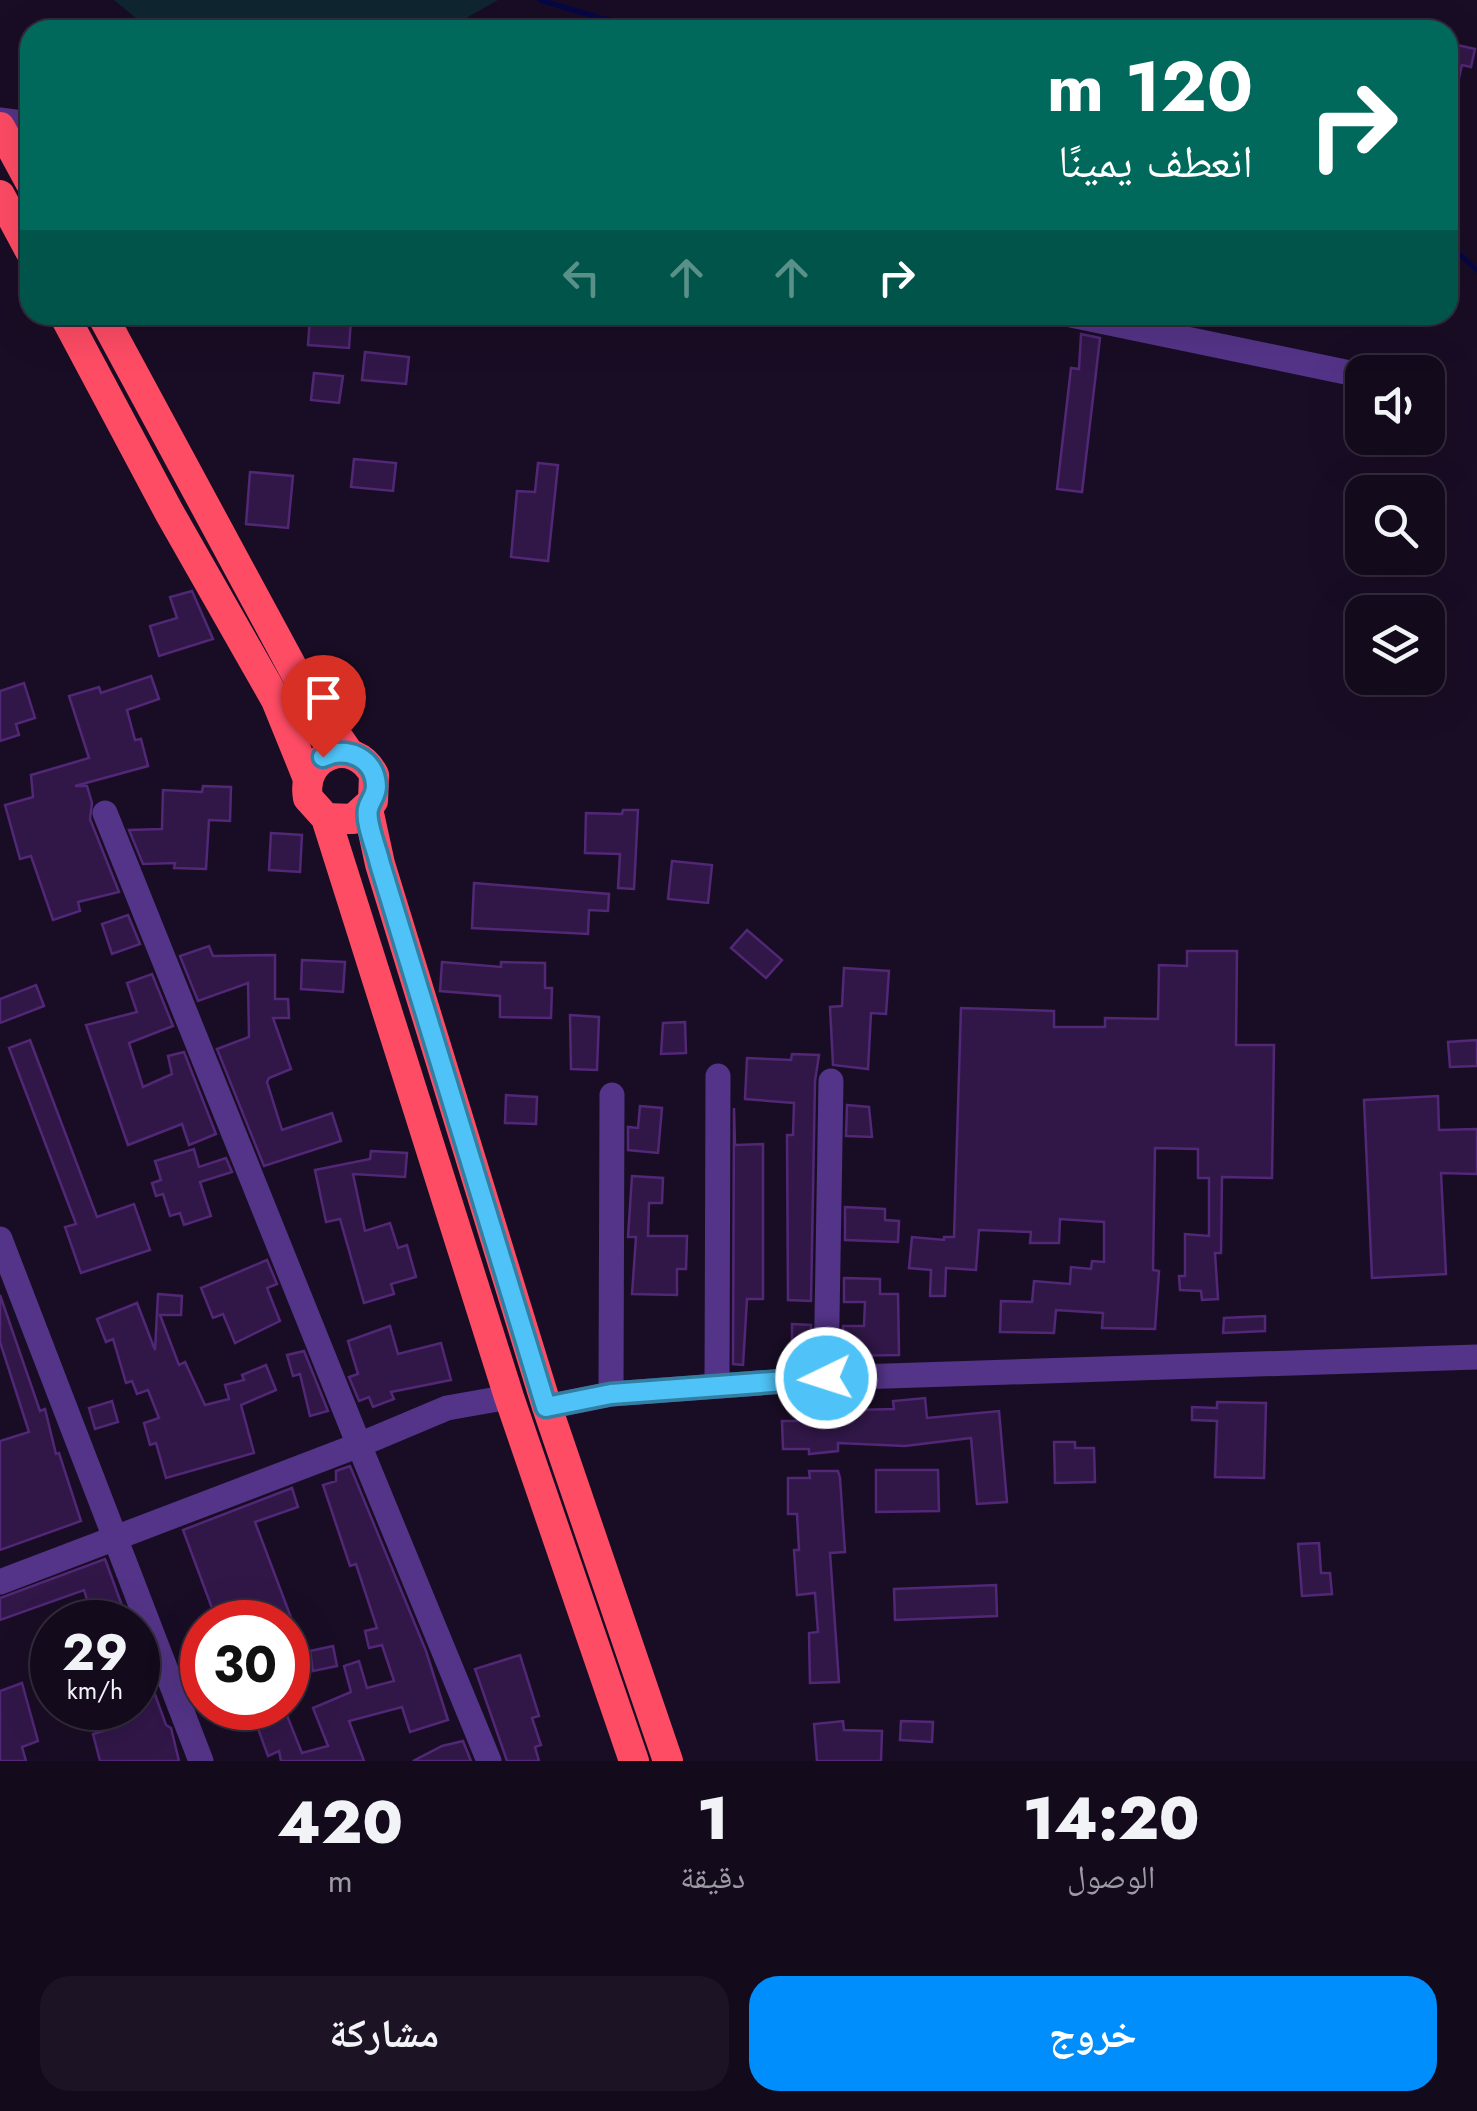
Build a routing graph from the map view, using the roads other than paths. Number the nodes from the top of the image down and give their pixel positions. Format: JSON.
{"nodes":[{"id":1,"x":0,"y":123,"type":"edge"},
{"id":2,"x":20,"y":162,"type":"edge"},
{"id":3,"x":0,"y":195,"type":"edge"},
{"id":4,"x":20,"y":232,"type":"edge"},
{"id":5,"x":69,"y":325,"type":"edge"},
{"id":6,"x":107,"y":325,"type":"edge"},
{"id":7,"x":1119,"y":325,"type":"edge"},
{"id":8,"x":1345,"y":372,"type":"edge"},
{"id":9,"x":349,"y":753,"type":"junction"},
{"id":10,"x":308,"y":780,"type":"junction"},
{"id":11,"x":368,"y":808,"type":"junction"},
{"id":12,"x":106,"y":813,"type":"dead end"},
{"id":13,"x":326,"y":818,"type":"junction"},
{"id":14,"x":718,"y":1076,"type":"dead end"},
{"id":15,"x":831,"y":1081,"type":"dead end"},
{"id":16,"x":612,"y":1095,"type":"dead end"},
{"id":17,"x":0,"y":1239,"type":"edge"},
{"id":18,"x":1477,"y":1357,"type":"edge"},
{"id":19,"x":826,"y":1378,"type":"junction"},
{"id":20,"x":717,"y":1385,"type":"junction"},
{"id":21,"x":611,"y":1394,"type":"junction"},
{"id":22,"x":509,"y":1397,"type":"junction"},
{"id":23,"x":546,"y":1407,"type":"junction"},
{"id":24,"x":359,"y":1446,"type":"junction"},
{"id":25,"x":113,"y":1540,"type":"junction"},
{"id":26,"x":0,"y":1582,"type":"edge"},
{"id":27,"x":201,"y":1761,"type":"edge"},
{"id":28,"x":489,"y":1761,"type":"edge"},
{"id":29,"x":634,"y":1761,"type":"edge"},
{"id":30,"x":668,"y":1761,"type":"edge"}],
"edges":[{"from":1,"to":2,"type":"highway"},
{"from":3,"to":4,"type":"highway"},
{"from":5,"to":10,"type":"highway"},
{"from":6,"to":9,"type":"highway"},
{"from":7,"to":8,"type":"street"},
{"from":9,"to":10,"type":"highway"},
{"from":9,"to":11,"type":"highway"},
{"from":10,"to":13,"type":"highway"},
{"from":11,"to":13,"type":"highway"},
{"from":11,"to":23,"type":"highway"},
{"from":12,"to":24,"type":"street"},
{"from":13,"to":22,"type":"highway"},
{"from":14,"to":20,"type":"street"},
{"from":15,"to":19,"type":"street"},
{"from":16,"to":21,"type":"street"},
{"from":17,"to":25,"type":"street"},
{"from":18,"to":19,"type":"street"},
{"from":19,"to":20,"type":"street"},
{"from":20,"to":21,"type":"street"},
{"from":21,"to":23,"type":"street"},
{"from":22,"to":24,"type":"street"},
{"from":22,"to":29,"type":"highway"},
{"from":23,"to":30,"type":"highway"},
{"from":24,"to":25,"type":"street"},
{"from":24,"to":28,"type":"street"},
{"from":25,"to":26,"type":"street"},
{"from":25,"to":27,"type":"street"}]}
